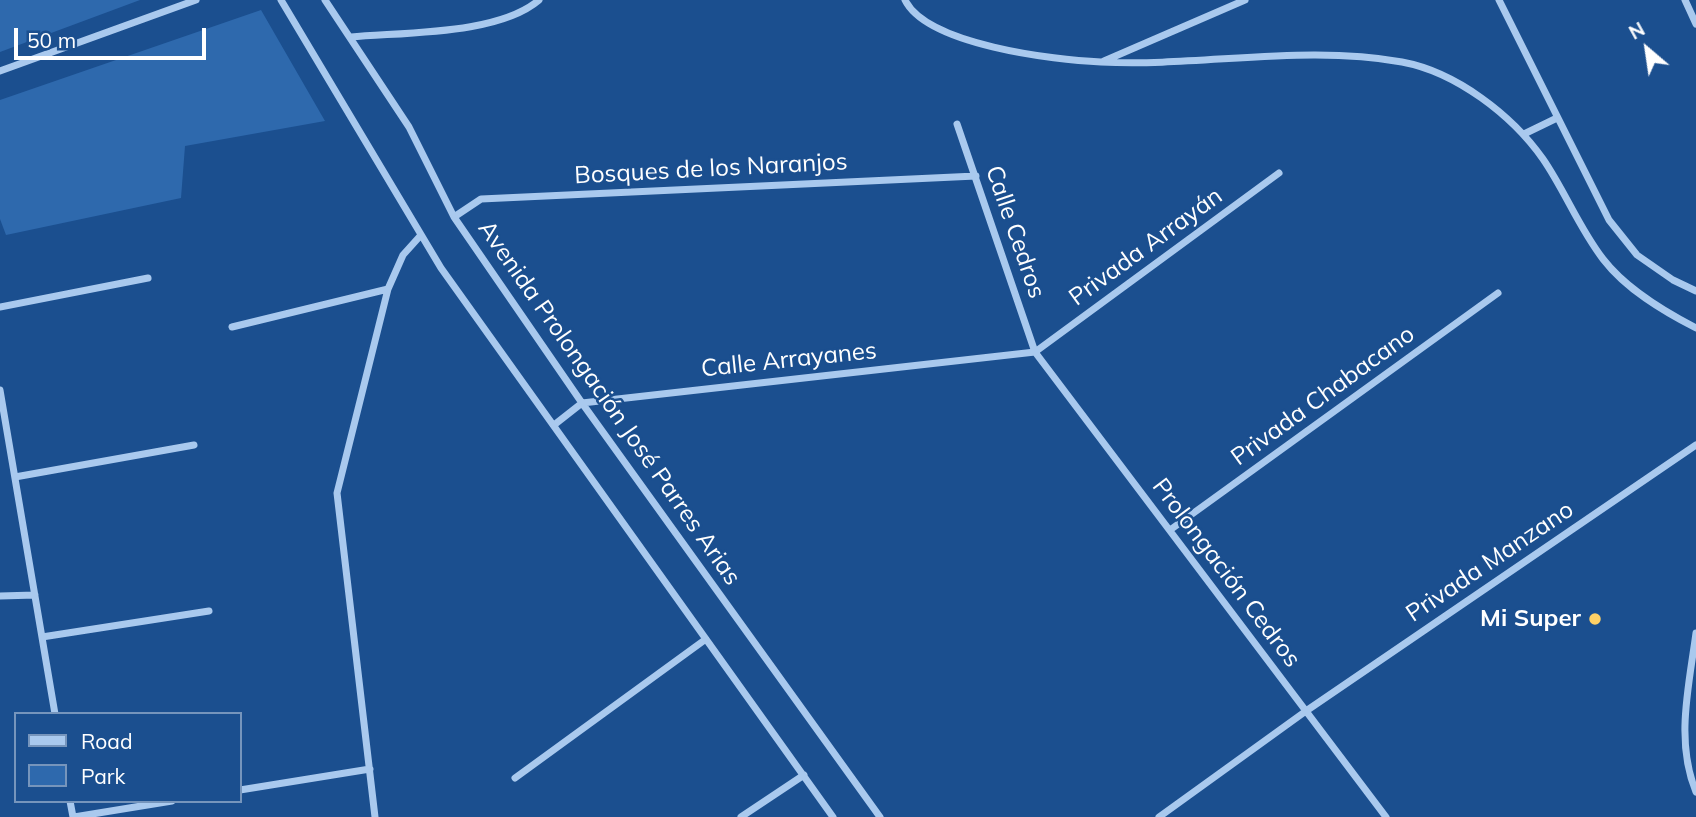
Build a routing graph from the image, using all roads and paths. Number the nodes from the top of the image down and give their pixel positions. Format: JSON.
{"nodes":[{"id":1,"x":196,"y":0,"type":"edge"},
{"id":2,"x":281,"y":0,"type":"edge"},
{"id":3,"x":325,"y":0,"type":"edge"},
{"id":4,"x":539,"y":0,"type":"edge"},
{"id":5,"x":905,"y":0,"type":"edge"},
{"id":6,"x":1245,"y":0,"type":"edge"},
{"id":7,"x":1499,"y":0,"type":"edge"},
{"id":8,"x":1685,"y":0,"type":"edge"},
{"id":9,"x":1696,"y":24,"type":"edge"},
{"id":10,"x":351,"y":37,"type":"junction"},
{"id":11,"x":1100,"y":62,"type":"junction"},
{"id":12,"x":0,"y":71,"type":"edge"},
{"id":13,"x":1557,"y":118,"type":"junction"},
{"id":14,"x":957,"y":124,"type":"dead end"},
{"id":15,"x":1524,"y":134,"type":"junction"},
{"id":16,"x":1279,"y":173,"type":"dead end"},
{"id":17,"x":976,"y":176,"type":"junction"},
{"id":18,"x":454,"y":217,"type":"junction"},
{"id":19,"x":421,"y":235,"type":"junction"},
{"id":20,"x":149,"y":278,"type":"dead end"},
{"id":21,"x":388,"y":289,"type":"junction"},
{"id":22,"x":1696,"y":291,"type":"edge"},
{"id":23,"x":1498,"y":293,"type":"dead end"},
{"id":24,"x":0,"y":307,"type":"edge"},
{"id":25,"x":232,"y":327,"type":"dead end"},
{"id":26,"x":1696,"y":328,"type":"edge"},
{"id":27,"x":1035,"y":352,"type":"junction"},
{"id":28,"x":0,"y":390,"type":"edge"},
{"id":29,"x":582,"y":403,"type":"junction"},
{"id":30,"x":554,"y":425,"type":"junction"},
{"id":31,"x":4,"y":433,"type":"edge"},
{"id":32,"x":194,"y":445,"type":"dead end"},
{"id":33,"x":1696,"y":445,"type":"edge"},
{"id":34,"x":15,"y":477,"type":"junction"},
{"id":35,"x":1170,"y":530,"type":"junction"},
{"id":36,"x":35,"y":595,"type":"junction"},
{"id":37,"x":0,"y":596,"type":"edge"},
{"id":38,"x":209,"y":611,"type":"dead end"},
{"id":39,"x":1696,"y":632,"type":"edge"},
{"id":40,"x":42,"y":637,"type":"junction"},
{"id":41,"x":706,"y":639,"type":"junction"},
{"id":42,"x":1306,"y":711,"type":"junction"},
{"id":43,"x":55,"y":712,"type":"edge"},
{"id":44,"x":370,"y":769,"type":"junction"},
{"id":45,"x":804,"y":775,"type":"junction"},
{"id":46,"x":515,"y":778,"type":"dead end"},
{"id":47,"x":242,"y":790,"type":"edge"},
{"id":48,"x":1696,"y":792,"type":"edge"},
{"id":49,"x":160,"y":803,"type":"edge"},
{"id":50,"x":73,"y":817,"type":"edge"},
{"id":51,"x":375,"y":817,"type":"edge"},
{"id":52,"x":741,"y":817,"type":"edge"},
{"id":53,"x":833,"y":817,"type":"edge"},
{"id":54,"x":880,"y":817,"type":"edge"},
{"id":55,"x":1158,"y":817,"type":"edge"},
{"id":56,"x":1386,"y":817,"type":"edge"}],
"edges":[{"from":1,"to":12,"type":"street"},
{"from":2,"to":19,"type":"street"},
{"from":3,"to":10,"type":"street","name":"Avenida Prolongación José Parres Arias"},
{"from":4,"to":10,"type":"street"},
{"from":5,"to":11,"type":"street"},
{"from":6,"to":11,"type":"street"},
{"from":7,"to":13,"type":"street"},
{"from":8,"to":9,"type":"street"},
{"from":10,"to":18,"type":"street","name":"Avenida Prolongación José Parres Arias"},
{"from":11,"to":15,"type":"street"},
{"from":13,"to":15,"type":"street"},
{"from":13,"to":22,"type":"street"},
{"from":14,"to":17,"type":"street","name":"Calle Cedros"},
{"from":15,"to":26,"type":"street"},
{"from":16,"to":27,"type":"street","name":"Privada Arrayán"},
{"from":17,"to":18,"type":"street","name":"Bosques de los Naranjos"},
{"from":17,"to":27,"type":"street","name":"Calle Cedros"},
{"from":18,"to":29,"type":"street","name":"Avenida Prolongación José Parres Arias"},
{"from":19,"to":21,"type":"street"},
{"from":19,"to":30,"type":"street"},
{"from":20,"to":24,"type":"street"},
{"from":21,"to":25,"type":"street"},
{"from":21,"to":44,"type":"street"},
{"from":23,"to":35,"type":"street","name":"Privada Chabacano"},
{"from":27,"to":29,"type":"street","name":"Calle Arrayanes"},
{"from":27,"to":35,"type":"street","name":"Prolongación Cedros"},
{"from":28,"to":31,"type":"street"},
{"from":29,"to":30,"type":"street"},
{"from":29,"to":54,"type":"street","name":"Avenida Prolongación José Parres Arias"},
{"from":30,"to":41,"type":"street"},
{"from":31,"to":34,"type":"street"},
{"from":32,"to":34,"type":"street"},
{"from":33,"to":42,"type":"street","name":"Privada Manzano"},
{"from":34,"to":36,"type":"street"},
{"from":35,"to":42,"type":"street","name":"Prolongación Cedros"},
{"from":36,"to":37,"type":"street"},
{"from":36,"to":40,"type":"street"},
{"from":38,"to":40,"type":"street"},
{"from":39,"to":48,"type":"street"},
{"from":40,"to":43,"type":"street"},
{"from":41,"to":45,"type":"street"},
{"from":41,"to":46,"type":"street"},
{"from":42,"to":55,"type":"street","name":"Privada Manzano"},
{"from":42,"to":56,"type":"street","name":"Prolongación Cedros"},
{"from":44,"to":47,"type":"street"},
{"from":44,"to":51,"type":"street"},
{"from":45,"to":52,"type":"street"},
{"from":45,"to":53,"type":"street"},
{"from":49,"to":50,"type":"street"}]}
